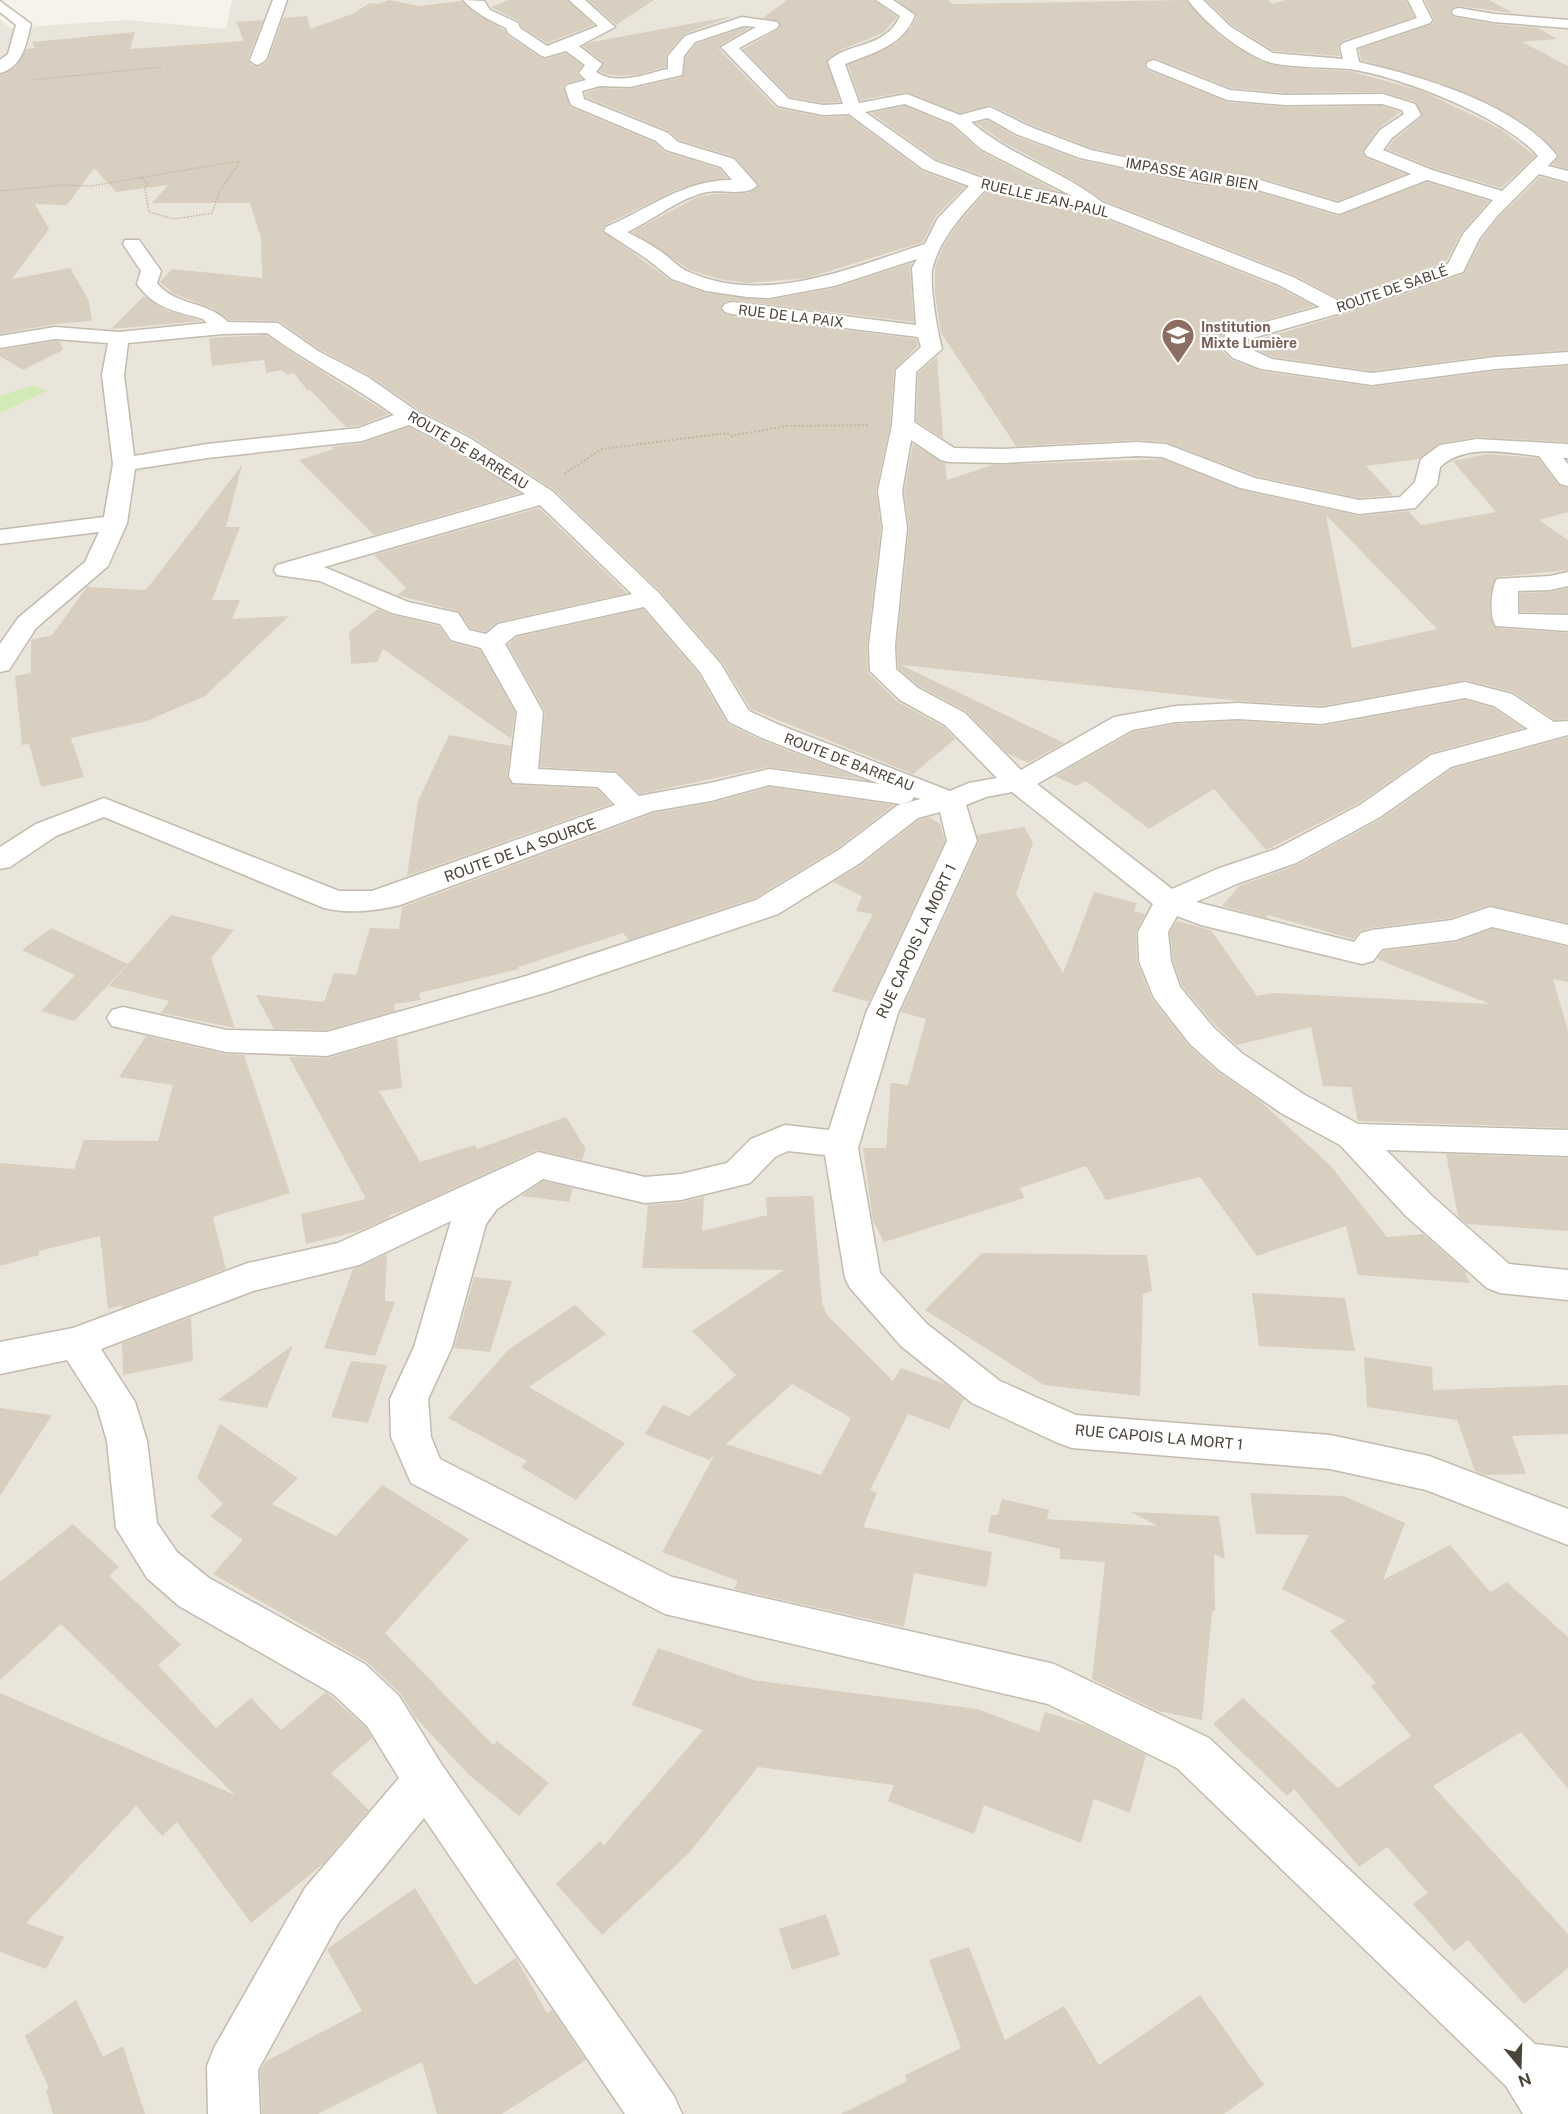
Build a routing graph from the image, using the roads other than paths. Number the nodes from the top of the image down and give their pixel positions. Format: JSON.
{"nodes":[{"id":1,"x":280,"y":0,"type":"edge"},
{"id":2,"x":470,"y":0,"type":"edge"},
{"id":3,"x":576,"y":0,"type":"edge"},
{"id":4,"x":883,"y":0,"type":"edge"},
{"id":5,"x":1195,"y":0,"type":"edge"},
{"id":6,"x":1415,"y":0,"type":"edge"},
{"id":7,"x":0,"y":5,"type":"edge"},
{"id":8,"x":1447,"y":13,"type":"edge"},
{"id":9,"x":1568,"y":24,"type":"edge"},
{"id":10,"x":568,"y":45,"type":"junction"},
{"id":11,"x":258,"y":60,"type":"dead end"},
{"id":12,"x":1154,"y":65,"type":"dead end"},
{"id":13,"x":1352,"y":65,"type":"junction"},
{"id":14,"x":0,"y":68,"type":"edge"},
{"id":15,"x":596,"y":82,"type":"junction"},
{"id":16,"x":853,"y":109,"type":"junction"},
{"id":17,"x":959,"y":120,"type":"junction"},
{"id":18,"x":1538,"y":168,"type":"junction"},
{"id":19,"x":1426,"y":174,"type":"junction"},
{"id":20,"x":1568,"y":177,"type":"edge"},
{"id":21,"x":981,"y":184,"type":"junction"},
{"id":22,"x":1506,"y":198,"type":"junction"},
{"id":23,"x":1096,"y":206,"type":"junction"},
{"id":24,"x":132,"y":244,"type":"dead end"},
{"id":25,"x":931,"y":248,"type":"junction"},
{"id":26,"x":679,"y":275,"type":"junction"},
{"id":27,"x":1337,"y":308,"type":"junction"},
{"id":28,"x":223,"y":328,"type":"junction"},
{"id":29,"x":927,"y":332,"type":"junction"},
{"id":30,"x":119,"y":338,"type":"junction"},
{"id":31,"x":0,"y":342,"type":"edge"},
{"id":32,"x":1568,"y":358,"type":"edge"},
{"id":33,"x":410,"y":417,"type":"junction"},
{"id":34,"x":903,"y":425,"type":"junction"},
{"id":35,"x":1557,"y":451,"type":"edge"},
{"id":36,"x":124,"y":464,"type":"junction"},
{"id":37,"x":1568,"y":479,"type":"edge"},
{"id":38,"x":544,"y":496,"type":"junction"},
{"id":39,"x":115,"y":523,"type":"junction"},
{"id":40,"x":0,"y":537,"type":"edge"},
{"id":41,"x":1568,"y":579,"type":"edge"},
{"id":42,"x":650,"y":598,"type":"junction"},
{"id":43,"x":0,"y":620,"type":"edge"},
{"id":44,"x":27,"y":623,"type":"junction"},
{"id":45,"x":1568,"y":623,"type":"edge"},
{"id":46,"x":491,"y":643,"type":"junction"},
{"id":47,"x":0,"y":664,"type":"edge"},
{"id":48,"x":1558,"y":729,"type":"edge"},
{"id":49,"x":1018,"y":783,"type":"junction"},
{"id":50,"x":951,"y":801,"type":"junction"},
{"id":51,"x":635,"y":808,"type":"junction"},
{"id":52,"x":0,"y":860,"type":"edge"},
{"id":53,"x":1170,"y":902,"type":"junction"},
{"id":54,"x":1568,"y":935,"type":"edge"},
{"id":55,"x":123,"y":1018,"type":"dead end"},
{"id":56,"x":1352,"y":1136,"type":"junction"},
{"id":57,"x":1568,"y":1143,"type":"edge"},
{"id":58,"x":842,"y":1144,"type":"junction"},
{"id":59,"x":538,"y":1165,"type":"junction"},
{"id":60,"x":1568,"y":1285,"type":"edge"},
{"id":61,"x":76,"y":1343,"type":"junction"},
{"id":62,"x":0,"y":1358,"type":"edge"},
{"id":63,"x":1568,"y":1527,"type":"edge"},
{"id":64,"x":426,"y":1781,"type":"junction"},
{"id":65,"x":1546,"y":2071,"type":"edge"},
{"id":66,"x":234,"y":2114,"type":"edge"},
{"id":67,"x":656,"y":2114,"type":"edge"},
{"id":68,"x":1553,"y":2114,"type":"edge"}],
"edges":[{"from":1,"to":11,"type":"street"},
{"from":2,"to":10,"type":"street"},
{"from":3,"to":10,"type":"street"},
{"from":4,"to":16,"type":"street"},
{"from":5,"to":13,"type":"street"},
{"from":6,"to":8,"type":"street"},
{"from":7,"to":14,"type":"street"},
{"from":8,"to":9,"type":"street"},
{"from":8,"to":13,"type":"street"},
{"from":10,"to":15,"type":"street"},
{"from":12,"to":19,"type":"street"},
{"from":13,"to":18,"type":"street"},
{"from":15,"to":16,"type":"street"},
{"from":15,"to":26,"type":"street"},
{"from":16,"to":17,"type":"street"},
{"from":16,"to":21,"type":"street","name":"RUELLE JEAN-PAUL"},
{"from":17,"to":19,"type":"street","name":"IMPASSE AGIR BIEN"},
{"from":17,"to":23,"type":"street"},
{"from":18,"to":20,"type":"street"},
{"from":18,"to":22,"type":"street","name":"ROUTE DE SABLÉ"},
{"from":19,"to":22,"type":"street"},
{"from":21,"to":23,"type":"street","name":"RUELLE JEAN-PAUL"},
{"from":21,"to":25,"type":"street"},
{"from":22,"to":27,"type":"street","name":"ROUTE DE SABLÉ"},
{"from":23,"to":27,"type":"street","name":"RUELLE JEAN-PAUL"},
{"from":24,"to":28,"type":"street"},
{"from":25,"to":26,"type":"street"},
{"from":25,"to":29,"type":"street"},
{"from":26,"to":29,"type":"street","name":"RUE DE LA PAIX"},
{"from":27,"to":32,"type":"street","name":"ROUTE DE SABLÉ"},
{"from":28,"to":30,"type":"street","name":"ROUTE DE BARREAU"},
{"from":28,"to":33,"type":"street","name":"ROUTE DE BARREAU"},
{"from":29,"to":34,"type":"street"},
{"from":30,"to":31,"type":"street","name":"ROUTE DE BARREAU"},
{"from":30,"to":36,"type":"street"},
{"from":33,"to":36,"type":"street"},
{"from":33,"to":38,"type":"street","name":"ROUTE DE BARREAU"},
{"from":34,"to":35,"type":"street"},
{"from":34,"to":49,"type":"street"},
{"from":35,"to":37,"type":"street"},
{"from":36,"to":39,"type":"street"},
{"from":38,"to":42,"type":"street","name":"ROUTE DE BARREAU"},
{"from":38,"to":46,"type":"street"},
{"from":39,"to":40,"type":"street"},
{"from":39,"to":44,"type":"street"},
{"from":41,"to":45,"type":"street"},
{"from":42,"to":46,"type":"street"},
{"from":42,"to":50,"type":"street","name":"ROUTE DE BARREAU"},
{"from":43,"to":44,"type":"street"},
{"from":44,"to":47,"type":"street"},
{"from":46,"to":51,"type":"street"},
{"from":48,"to":49,"type":"street"},
{"from":48,"to":53,"type":"street"},
{"from":49,"to":50,"type":"street"},
{"from":49,"to":53,"type":"street"},
{"from":50,"to":51,"type":"street","name":"ROUTE DE LA SOURCE"},
{"from":50,"to":55,"type":"street"},
{"from":50,"to":58,"type":"street","name":"RUE CAPOIS LA MORT 1"},
{"from":51,"to":52,"type":"street","name":"ROUTE DE LA SOURCE"},
{"from":53,"to":54,"type":"street"},
{"from":53,"to":56,"type":"street"},
{"from":56,"to":57,"type":"street"},
{"from":56,"to":60,"type":"street"},
{"from":58,"to":59,"type":"street"},
{"from":58,"to":63,"type":"street","name":"RUE CAPOIS LA MORT 1"},
{"from":59,"to":61,"type":"street"},
{"from":59,"to":65,"type":"street"},
{"from":61,"to":62,"type":"street"},
{"from":61,"to":64,"type":"street"},
{"from":64,"to":66,"type":"street"},
{"from":64,"to":67,"type":"street"},
{"from":65,"to":68,"type":"street"}]}
